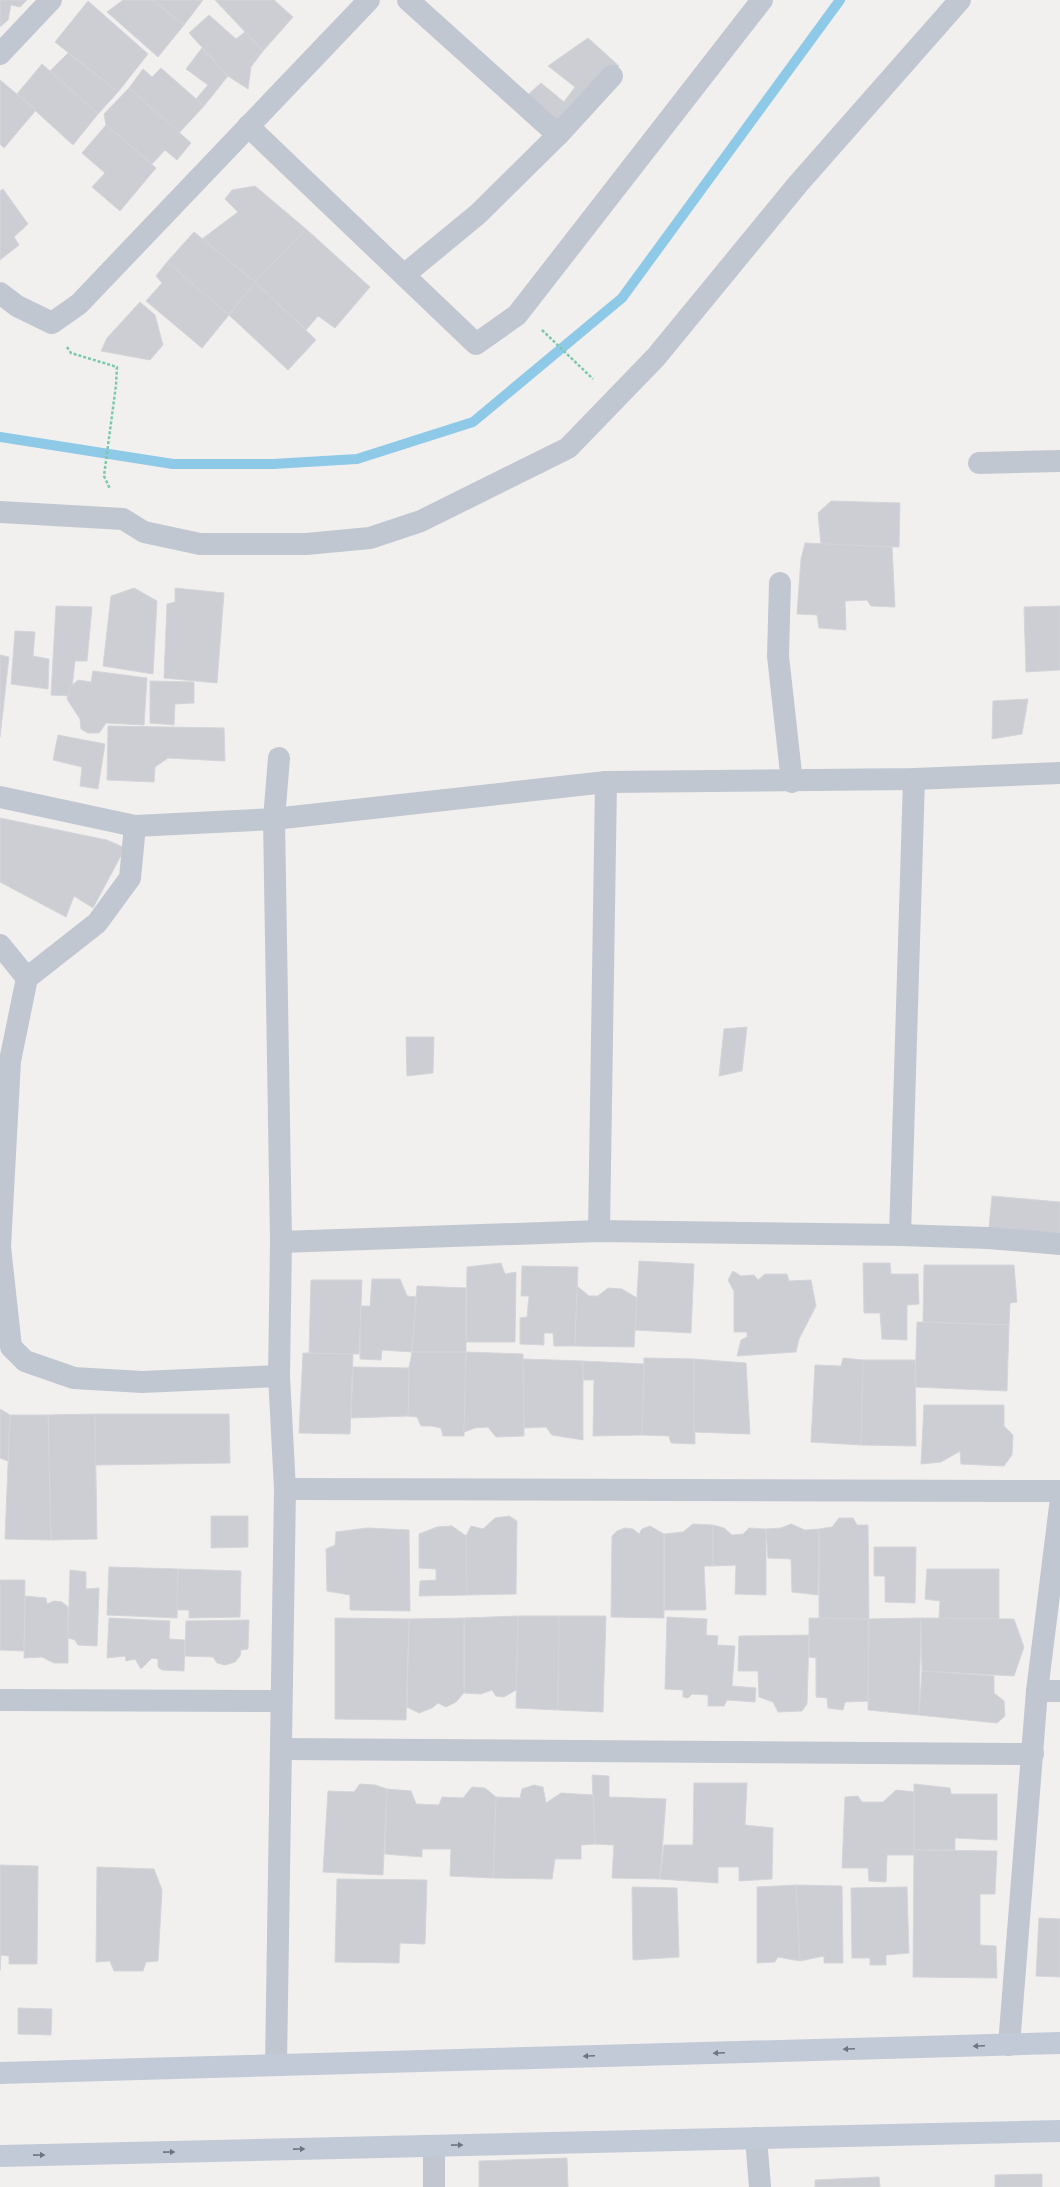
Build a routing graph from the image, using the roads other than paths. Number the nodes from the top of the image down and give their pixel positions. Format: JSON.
{"nodes":[{"id":1,"x":51,"y":0,"type":"edge"},
{"id":2,"x":369,"y":0,"type":"edge"},
{"id":3,"x":408,"y":0,"type":"edge"},
{"id":4,"x":762,"y":0,"type":"edge"},
{"id":5,"x":960,"y":0,"type":"edge"},
{"id":6,"x":0,"y":54,"type":"edge"},
{"id":7,"x":612,"y":76,"type":"dead end"},
{"id":8,"x":248,"y":126,"type":"junction"},
{"id":9,"x":558,"y":135,"type":"junction"},
{"id":10,"x":404,"y":275,"type":"junction"},
{"id":11,"x":0,"y":293,"type":"edge"},
{"id":12,"x":9,"y":309,"type":"edge"},
{"id":13,"x":1060,"y":461,"type":"edge"},
{"id":14,"x":979,"y":463,"type":"dead end"},
{"id":15,"x":0,"y":512,"type":"edge"},
{"id":16,"x":780,"y":583,"type":"dead end"},
{"id":17,"x":279,"y":758,"type":"dead end"},
{"id":18,"x":1060,"y":773,"type":"edge"},
{"id":19,"x":914,"y":779,"type":"junction"},
{"id":20,"x":606,"y":782,"type":"junction"},
{"id":21,"x":792,"y":782,"type":"junction"},
{"id":22,"x":0,"y":798,"type":"edge"},
{"id":23,"x":274,"y":819,"type":"junction"},
{"id":24,"x":135,"y":826,"type":"junction"},
{"id":25,"x":0,"y":945,"type":"edge"},
{"id":26,"x":27,"y":978,"type":"junction"},
{"id":27,"x":599,"y":1231,"type":"junction"},
{"id":28,"x":900,"y":1234,"type":"junction"},
{"id":29,"x":281,"y":1242,"type":"junction"},
{"id":30,"x":1060,"y":1244,"type":"edge"},
{"id":31,"x":279,"y":1376,"type":"junction"},
{"id":32,"x":285,"y":1489,"type":"junction"},
{"id":33,"x":1060,"y":1491,"type":"edge"},
{"id":34,"x":1060,"y":1506,"type":"edge"},
{"id":35,"x":1037,"y":1691,"type":"junction"},
{"id":36,"x":1060,"y":1691,"type":"edge"},
{"id":37,"x":0,"y":1700,"type":"edge"},
{"id":38,"x":281,"y":1701,"type":"junction"},
{"id":39,"x":282,"y":1749,"type":"junction"},
{"id":40,"x":1033,"y":1754,"type":"junction"},
{"id":41,"x":1060,"y":2043,"type":"edge"},
{"id":42,"x":1009,"y":2045,"type":"junction"},
{"id":43,"x":276,"y":2065,"type":"junction"},
{"id":44,"x":0,"y":2073,"type":"edge"},
{"id":45,"x":1060,"y":2131,"type":"edge"},
{"id":46,"x":756,"y":2138,"type":"junction"},
{"id":47,"x":434,"y":2146,"type":"junction"},
{"id":48,"x":0,"y":2156,"type":"edge"},
{"id":49,"x":434,"y":2187,"type":"edge"},
{"id":50,"x":760,"y":2187,"type":"edge"}],
"edges":[{"from":1,"to":6,"type":"street"},
{"from":2,"to":8,"type":"street"},
{"from":3,"to":9,"type":"street"},
{"from":4,"to":10,"type":"street"},
{"from":5,"to":15,"type":"street"},
{"from":7,"to":9,"type":"street"},
{"from":8,"to":10,"type":"street"},
{"from":8,"to":12,"type":"street"},
{"from":9,"to":10,"type":"street"},
{"from":11,"to":12,"type":"street"},
{"from":13,"to":14,"type":"street"},
{"from":16,"to":21,"type":"street"},
{"from":17,"to":23,"type":"street"},
{"from":18,"to":19,"type":"street"},
{"from":19,"to":21,"type":"street"},
{"from":19,"to":28,"type":"street"},
{"from":20,"to":21,"type":"street"},
{"from":20,"to":23,"type":"street"},
{"from":20,"to":27,"type":"street"},
{"from":22,"to":24,"type":"street"},
{"from":23,"to":24,"type":"street"},
{"from":23,"to":29,"type":"street"},
{"from":24,"to":26,"type":"street"},
{"from":25,"to":26,"type":"street"},
{"from":26,"to":31,"type":"street"},
{"from":27,"to":28,"type":"street"},
{"from":27,"to":29,"type":"street"},
{"from":28,"to":30,"type":"street"},
{"from":29,"to":31,"type":"street"},
{"from":31,"to":32,"type":"street"},
{"from":32,"to":33,"type":"street"},
{"from":32,"to":38,"type":"street"},
{"from":34,"to":35,"type":"street"},
{"from":35,"to":36,"type":"street"},
{"from":35,"to":40,"type":"street"},
{"from":37,"to":38,"type":"street"},
{"from":38,"to":39,"type":"street"},
{"from":39,"to":40,"type":"street"},
{"from":39,"to":43,"type":"street"},
{"from":40,"to":42,"type":"street"},
{"from":41,"to":42,"type":"main road"},
{"from":42,"to":43,"type":"main road","one_way":true},
{"from":43,"to":44,"type":"main road"},
{"from":45,"to":46,"type":"main road"},
{"from":47,"to":46,"type":"main road","one_way":true},
{"from":46,"to":50,"type":"street"},
{"from":48,"to":47,"type":"main road","one_way":true},
{"from":47,"to":49,"type":"street"}]}
